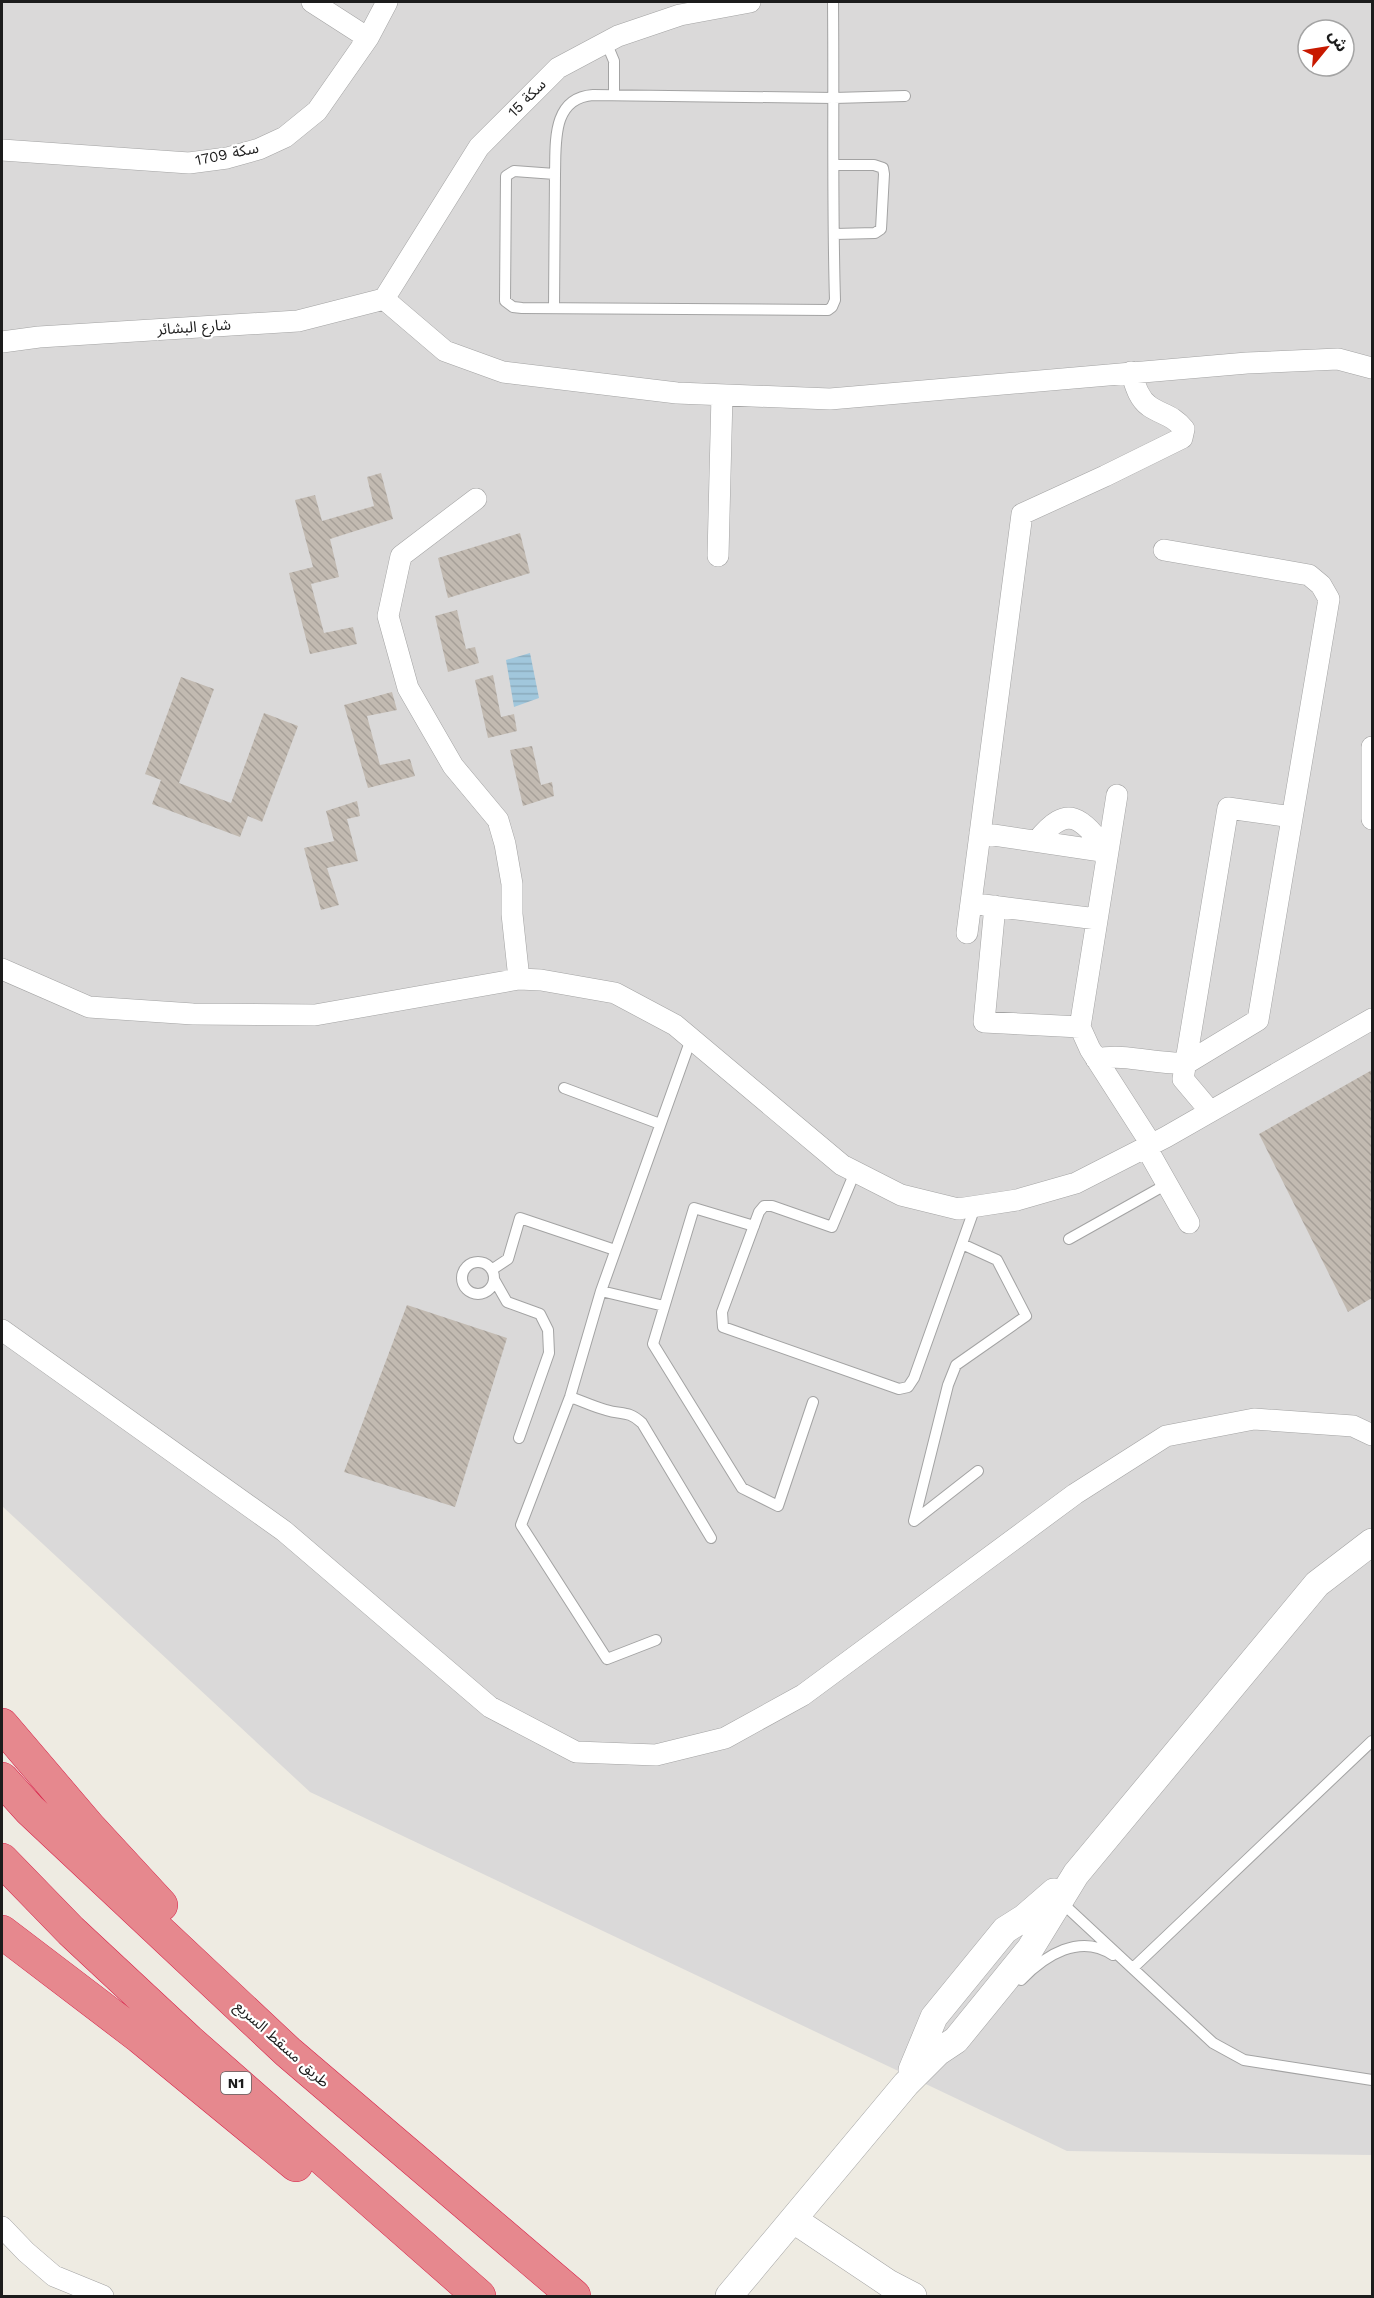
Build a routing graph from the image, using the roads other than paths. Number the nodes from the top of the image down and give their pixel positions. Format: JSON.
{"nodes":[{"id":1,"x":312,"y":2,"type":"edge"},
{"id":2,"x":387,"y":2,"type":"edge"},
{"id":3,"x":750,"y":2,"type":"edge"},
{"id":4,"x":833,"y":2,"type":"edge"},
{"id":5,"x":368,"y":38,"type":"junction"},
{"id":6,"x":606,"y":42,"type":"junction"},
{"id":7,"x":614,"y":95,"type":"junction"},
{"id":8,"x":905,"y":96,"type":"dead end"},
{"id":9,"x":834,"y":98,"type":"junction"},
{"id":10,"x":2,"y":150,"type":"edge"},
{"id":11,"x":834,"y":165,"type":"junction"},
{"id":12,"x":555,"y":174,"type":"junction"},
{"id":13,"x":835,"y":234,"type":"junction"},
{"id":14,"x":384,"y":299,"type":"junction"},
{"id":15,"x":554,"y":308,"type":"junction"},
{"id":16,"x":2,"y":342,"type":"edge"},
{"id":17,"x":1372,"y":368,"type":"edge"},
{"id":18,"x":1131,"y":372,"type":"junction"},
{"id":19,"x":722,"y":395,"type":"junction"},
{"id":20,"x":476,"y":499,"type":"dead end"},
{"id":21,"x":1164,"y":550,"type":"dead end"},
{"id":22,"x":718,"y":556,"type":"dead end"},
{"id":23,"x":1372,"y":753,"type":"edge"},
{"id":24,"x":1117,"y":795,"type":"dead end"},
{"id":25,"x":1292,"y":817,"type":"junction"},
{"id":26,"x":1372,"y":818,"type":"edge"},
{"id":27,"x":980,"y":833,"type":"junction"},
{"id":28,"x":1108,"y":852,"type":"junction"},
{"id":29,"x":971,"y":903,"type":"junction"},
{"id":30,"x":995,"y":906,"type":"junction"},
{"id":31,"x":1097,"y":918,"type":"junction"},
{"id":32,"x":967,"y":933,"type":"dead end"},
{"id":33,"x":2,"y":969,"type":"edge"},
{"id":34,"x":519,"y":978,"type":"junction"},
{"id":35,"x":1372,"y":1019,"type":"edge"},
{"id":36,"x":1080,"y":1027,"type":"junction"},
{"id":37,"x":691,"y":1039,"type":"junction"},
{"id":38,"x":1096,"y":1059,"type":"junction"},
{"id":39,"x":1186,"y":1063,"type":"junction"},
{"id":40,"x":564,"y":1088,"type":"dead end"},
{"id":41,"x":1210,"y":1111,"type":"junction"},
{"id":42,"x":660,"y":1124,"type":"junction"},
{"id":43,"x":1149,"y":1146,"type":"junction"},
{"id":44,"x":855,"y":1172,"type":"junction"},
{"id":45,"x":1167,"y":1184,"type":"junction"},
{"id":46,"x":975,"y":1207,"type":"junction"},
{"id":47,"x":1189,"y":1223,"type":"dead end"},
{"id":48,"x":754,"y":1226,"type":"junction"},
{"id":49,"x":1069,"y":1239,"type":"dead end"},
{"id":50,"x":962,"y":1244,"type":"junction"},
{"id":51,"x":615,"y":1250,"type":"junction"},
{"id":52,"x":493,"y":1269,"type":"junction"},
{"id":53,"x":495,"y":1281,"type":"junction"},
{"id":54,"x":601,"y":1291,"type":"junction"},
{"id":55,"x":664,"y":1306,"type":"junction"},
{"id":56,"x":2,"y":1330,"type":"edge"},
{"id":57,"x":570,"y":1397,"type":"junction"},
{"id":58,"x":813,"y":1402,"type":"dead end"},
{"id":59,"x":1372,"y":1435,"type":"edge"},
{"id":60,"x":519,"y":1438,"type":"dead end"},
{"id":61,"x":978,"y":1471,"type":"dead end"},
{"id":62,"x":711,"y":1538,"type":"dead end"},
{"id":63,"x":1372,"y":1542,"type":"edge"},
{"id":64,"x":656,"y":1640,"type":"dead end"},
{"id":65,"x":2,"y":1725,"type":"edge"},
{"id":66,"x":1372,"y":1741,"type":"edge"},
{"id":67,"x":2,"y":1779,"type":"edge"},
{"id":68,"x":2,"y":1860,"type":"edge"},
{"id":69,"x":1056,"y":1897,"type":"junction"},
{"id":70,"x":2,"y":1932,"type":"edge"},
{"id":71,"x":1133,"y":1968,"type":"junction"},
{"id":72,"x":956,"y":2040,"type":"junction"},
{"id":73,"x":288,"y":2052,"type":"junction"},
{"id":74,"x":1372,"y":2080,"type":"edge"},
{"id":75,"x":906,"y":2084,"type":"junction"},
{"id":76,"x":795,"y":2220,"type":"junction"},
{"id":77,"x":2,"y":2227,"type":"edge"},
{"id":78,"x":103,"y":2296,"type":"edge"},
{"id":79,"x":452,"y":2296,"type":"edge"},
{"id":80,"x":479,"y":2296,"type":"edge"},
{"id":81,"x":574,"y":2296,"type":"edge"},
{"id":82,"x":729,"y":2296,"type":"edge"},
{"id":83,"x":913,"y":2296,"type":"edge"}],
"edges":[{"from":1,"to":5,"type":"street"},
{"from":2,"to":5,"type":"street","name":"سكة 1709"},
{"from":3,"to":6,"type":"street","name":"سكة 15"},
{"from":4,"to":9,"type":"lane"},
{"from":5,"to":10,"type":"street","name":"سكة 1709"},
{"from":6,"to":7,"type":"lane"},
{"from":6,"to":14,"type":"street","name":"سكة 15"},
{"from":7,"to":9,"type":"lane"},
{"from":7,"to":12,"type":"lane"},
{"from":8,"to":9,"type":"lane"},
{"from":9,"to":11,"type":"lane"},
{"from":11,"to":13,"type":"lane"},
{"from":11,"to":13,"type":"lane"},
{"from":12,"to":15,"type":"lane"},
{"from":12,"to":15,"type":"lane"},
{"from":13,"to":15,"type":"lane"},
{"from":14,"to":16,"type":"street","name":"شارع البشائر"},
{"from":14,"to":19,"type":"street"},
{"from":17,"to":18,"type":"street"},
{"from":18,"to":19,"type":"street"},
{"from":18,"to":27,"type":"street"},
{"from":19,"to":22,"type":"street"},
{"from":20,"to":34,"type":"street"},
{"from":21,"to":25,"type":"street"},
{"from":23,"to":26,"type":"street"},
{"from":24,"to":28,"type":"street"},
{"from":25,"to":39,"type":"street"},
{"from":25,"to":39,"type":"street"},
{"from":27,"to":28,"type":"street"},
{"from":27,"to":29,"type":"street"},
{"from":28,"to":31,"type":"street"},
{"from":29,"to":30,"type":"street"},
{"from":29,"to":32,"type":"street"},
{"from":30,"to":31,"type":"street"},
{"from":30,"to":36,"type":"street"},
{"from":31,"to":36,"type":"street"},
{"from":33,"to":34,"type":"street"},
{"from":34,"to":37,"type":"street"},
{"from":35,"to":41,"type":"street"},
{"from":36,"to":38,"type":"street"},
{"from":37,"to":42,"type":"lane"},
{"from":37,"to":44,"type":"street"},
{"from":38,"to":39,"type":"street"},
{"from":38,"to":43,"type":"street"},
{"from":39,"to":41,"type":"street"},
{"from":40,"to":42,"type":"lane"},
{"from":41,"to":43,"type":"street"},
{"from":42,"to":51,"type":"lane"},
{"from":43,"to":45,"type":"street"},
{"from":43,"to":46,"type":"street"},
{"from":44,"to":46,"type":"street"},
{"from":44,"to":48,"type":"lane"},
{"from":45,"to":47,"type":"street"},
{"from":45,"to":49,"type":"lane"},
{"from":46,"to":50,"type":"lane"},
{"from":48,"to":50,"type":"lane"},
{"from":48,"to":55,"type":"lane"},
{"from":50,"to":61,"type":"lane"},
{"from":51,"to":52,"type":"lane"},
{"from":51,"to":54,"type":"lane"},
{"from":52,"to":53,"type":"lane"},
{"from":52,"to":53,"type":"lane"},
{"from":53,"to":60,"type":"lane"},
{"from":54,"to":55,"type":"lane"},
{"from":54,"to":57,"type":"lane"},
{"from":55,"to":58,"type":"lane"},
{"from":56,"to":59,"type":"street"},
{"from":57,"to":62,"type":"lane"},
{"from":57,"to":64,"type":"lane"},
{"from":63,"to":69,"type":"street"},
{"from":65,"to":73,"type":"highway"},
{"from":66,"to":71,"type":"lane"},
{"from":67,"to":73,"type":"highway","name":"طريق مسقط السريع"},
{"from":68,"to":80,"type":"highway","number":"N1"},
{"from":69,"to":71,"type":"lane"},
{"from":69,"to":72,"type":"street"},
{"from":69,"to":75,"type":"street"},
{"from":70,"to":79,"type":"highway"},
{"from":71,"to":72,"type":"lane"},
{"from":71,"to":74,"type":"lane"},
{"from":72,"to":75,"type":"street"},
{"from":73,"to":81,"type":"highway","name":"طريق مسقط السريع"},
{"from":75,"to":76,"type":"street"},
{"from":76,"to":82,"type":"street"},
{"from":76,"to":83,"type":"street"},
{"from":77,"to":78,"type":"street"}]}
